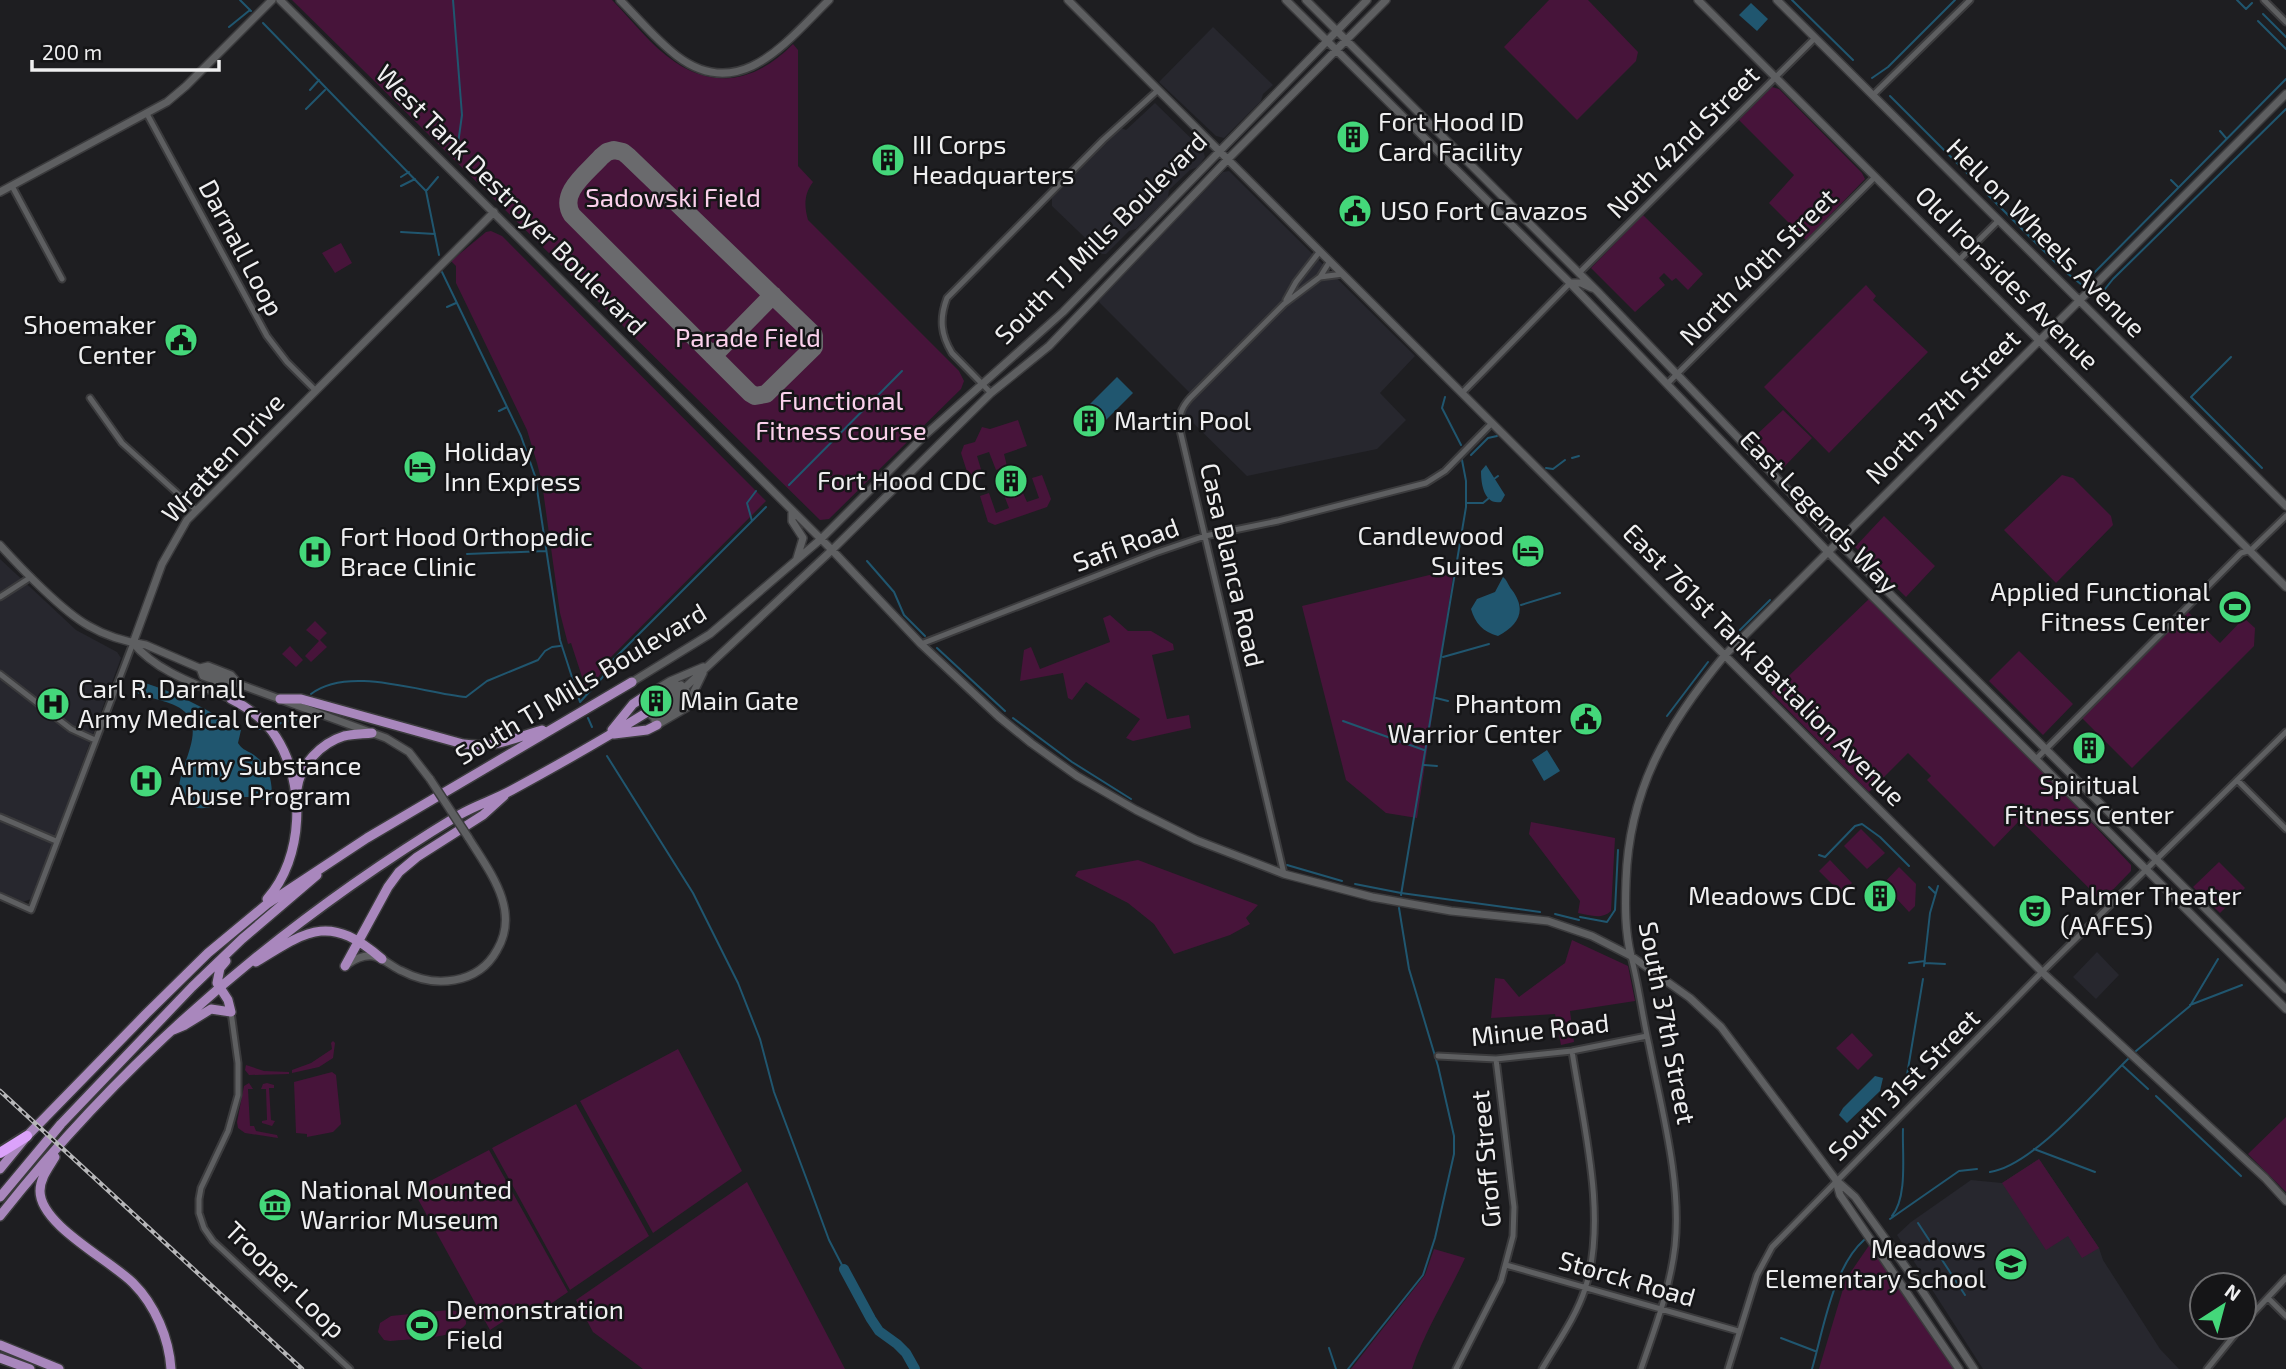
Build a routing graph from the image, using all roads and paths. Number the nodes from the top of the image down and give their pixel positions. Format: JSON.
{"nodes":[{"id":1,"x":272,"y":0,"type":"edge"},
{"id":2,"x":280,"y":0,"type":"edge"},
{"id":3,"x":620,"y":0,"type":"edge"},
{"id":4,"x":829,"y":0,"type":"edge"},
{"id":5,"x":1068,"y":0,"type":"edge"},
{"id":6,"x":1286,"y":0,"type":"edge"},
{"id":7,"x":1306,"y":0,"type":"edge"},
{"id":8,"x":1367,"y":0,"type":"edge"},
{"id":9,"x":1386,"y":0,"type":"edge"},
{"id":10,"x":1698,"y":0,"type":"edge"},
{"id":11,"x":1777,"y":0,"type":"edge"},
{"id":12,"x":1970,"y":0,"type":"edge"},
{"id":13,"x":2264,"y":0,"type":"edge"},
{"id":14,"x":2286,"y":22,"type":"edge"},
{"id":15,"x":1336,"y":30,"type":"junction"},
{"id":16,"x":1815,"y":38,"type":"junction"},
{"id":17,"x":1326,"y":40,"type":"junction"},
{"id":18,"x":1346,"y":40,"type":"junction"},
{"id":19,"x":1336,"y":50,"type":"junction"},
{"id":20,"x":1775,"y":77,"type":"junction"},
{"id":21,"x":1158,"y":90,"type":"junction"},
{"id":22,"x":2286,"y":94,"type":"edge"},
{"id":23,"x":1873,"y":95,"type":"junction"},
{"id":24,"x":147,"y":114,"type":"junction"},
{"id":25,"x":1219,"y":150,"type":"junction"},
{"id":26,"x":1228,"y":159,"type":"junction"},
{"id":27,"x":1875,"y":177,"type":"junction"},
{"id":28,"x":12,"y":186,"type":"junction"},
{"id":29,"x":0,"y":192,"type":"edge"},
{"id":30,"x":494,"y":212,"type":"junction"},
{"id":31,"x":1998,"y":221,"type":"junction"},
{"id":32,"x":1320,"y":251,"type":"junction"},
{"id":33,"x":1959,"y":260,"type":"junction"},
{"id":34,"x":1331,"y":261,"type":"junction"},
{"id":35,"x":1554,"y":267,"type":"junction"},
{"id":36,"x":1579,"y":273,"type":"junction"},
{"id":37,"x":1343,"y":274,"type":"junction"},
{"id":38,"x":1320,"y":277,"type":"junction"},
{"id":39,"x":62,"y":279,"type":"dead end"},
{"id":40,"x":1570,"y":283,"type":"junction"},
{"id":41,"x":1598,"y":292,"type":"junction"},
{"id":42,"x":2078,"y":300,"type":"junction"},
{"id":43,"x":1284,"y":304,"type":"junction"},
{"id":44,"x":2039,"y":340,"type":"junction"},
{"id":45,"x":1678,"y":374,"type":"junction"},
{"id":46,"x":981,"y":383,"type":"junction"},
{"id":47,"x":1667,"y":384,"type":"junction"},
{"id":48,"x":315,"y":390,"type":"junction"},
{"id":49,"x":991,"y":393,"type":"junction"},
{"id":50,"x":1462,"y":393,"type":"junction"},
{"id":51,"x":90,"y":398,"type":"dead end"},
{"id":52,"x":1492,"y":423,"type":"junction"},
{"id":53,"x":2286,"y":506,"type":"edge"},
{"id":54,"x":196,"y":510,"type":"junction"},
{"id":55,"x":792,"y":510,"type":"junction"},
{"id":56,"x":2286,"y":516,"type":"edge"},
{"id":57,"x":1205,"y":536,"type":"junction"},
{"id":58,"x":821,"y":539,"type":"junction"},
{"id":59,"x":1839,"y":543,"type":"junction"},
{"id":60,"x":0,"y":545,"type":"edge"},
{"id":61,"x":832,"y":550,"type":"junction"},
{"id":62,"x":2250,"y":550,"type":"junction"},
{"id":63,"x":1829,"y":553,"type":"junction"},
{"id":64,"x":796,"y":561,"type":"junction"},
{"id":65,"x":31,"y":577,"type":"junction"},
{"id":66,"x":2286,"y":587,"type":"edge"},
{"id":67,"x":0,"y":597,"type":"edge"},
{"id":68,"x":133,"y":643,"type":"junction"},
{"id":69,"x":921,"y":644,"type":"junction"},
{"id":70,"x":1725,"y":655,"type":"junction"},
{"id":71,"x":706,"y":666,"type":"junction"},
{"id":72,"x":0,"y":674,"type":"edge"},
{"id":73,"x":632,"y":682,"type":"joint"},
{"id":74,"x":231,"y":699,"type":"joint"},
{"id":75,"x":280,"y":699,"type":"junction"},
{"id":76,"x":649,"y":712,"type":"junction"},
{"id":77,"x":557,"y":725,"type":"junction"},
{"id":78,"x":2286,"y":732,"type":"edge"},
{"id":79,"x":372,"y":733,"type":"junction"},
{"id":80,"x":609,"y":734,"type":"junction"},
{"id":81,"x":95,"y":740,"type":"junction"},
{"id":82,"x":2047,"y":748,"type":"junction"},
{"id":83,"x":2036,"y":759,"type":"junction"},
{"id":84,"x":2237,"y":780,"type":"junction"},
{"id":85,"x":508,"y":792,"type":"junction"},
{"id":86,"x":296,"y":802,"type":"junction"},
{"id":87,"x":0,"y":817,"type":"edge"},
{"id":88,"x":2286,"y":829,"type":"edge"},
{"id":89,"x":57,"y":841,"type":"junction"},
{"id":90,"x":342,"y":853,"type":"junction"},
{"id":91,"x":2156,"y":859,"type":"junction"},
{"id":92,"x":2146,"y":869,"type":"junction"},
{"id":93,"x":1284,"y":874,"type":"junction"},
{"id":94,"x":0,"y":897,"type":"edge"},
{"id":95,"x":250,"y":918,"type":"junction"},
{"id":96,"x":242,"y":939,"type":"junction"},
{"id":97,"x":359,"y":940,"type":"junction"},
{"id":98,"x":1631,"y":956,"type":"junction"},
{"id":99,"x":382,"y":959,"type":"junction"},
{"id":100,"x":345,"y":967,"type":"joint"},
{"id":101,"x":2042,"y":972,"type":"junction"},
{"id":102,"x":222,"y":985,"type":"junction"},
{"id":103,"x":2286,"y":989,"type":"edge"},
{"id":104,"x":2286,"y":1009,"type":"edge"},
{"id":105,"x":231,"y":1012,"type":"junction"},
{"id":106,"x":168,"y":1032,"type":"junction"},
{"id":107,"x":1647,"y":1036,"type":"junction"},
{"id":108,"x":1572,"y":1051,"type":"junction"},
{"id":109,"x":1438,"y":1056,"type":"dead end"},
{"id":110,"x":1496,"y":1059,"type":"junction"},
{"id":111,"x":27,"y":1136,"type":"junction"},
{"id":112,"x":66,"y":1137,"type":"junction"},
{"id":113,"x":0,"y":1153,"type":"edge"},
{"id":114,"x":0,"y":1168,"type":"edge"},
{"id":115,"x":1836,"y":1180,"type":"junction"},
{"id":116,"x":0,"y":1198,"type":"edge"},
{"id":117,"x":2286,"y":1201,"type":"edge"},
{"id":118,"x":0,"y":1216,"type":"edge"},
{"id":119,"x":1506,"y":1265,"type":"junction"},
{"id":120,"x":2286,"y":1278,"type":"edge"},
{"id":121,"x":1586,"y":1287,"type":"junction"},
{"id":122,"x":2268,"y":1297,"type":"junction"},
{"id":123,"x":2258,"y":1308,"type":"edge"},
{"id":124,"x":1663,"y":1309,"type":"junction"},
{"id":125,"x":2286,"y":1316,"type":"edge"},
{"id":126,"x":1738,"y":1331,"type":"junction"},
{"id":127,"x":2230,"y":1341,"type":"edge"},
{"id":128,"x":0,"y":1345,"type":"edge"},
{"id":129,"x":0,"y":1358,"type":"edge"},
{"id":130,"x":2210,"y":1368,"type":"edge"},
{"id":131,"x":17,"y":1369,"type":"edge"},
{"id":132,"x":30,"y":1369,"type":"edge"},
{"id":133,"x":59,"y":1369,"type":"edge"},
{"id":134,"x":171,"y":1369,"type":"edge"},
{"id":135,"x":350,"y":1369,"type":"edge"},
{"id":136,"x":1456,"y":1369,"type":"edge"},
{"id":137,"x":1542,"y":1369,"type":"edge"},
{"id":138,"x":1640,"y":1369,"type":"edge"},
{"id":139,"x":1728,"y":1369,"type":"edge"},
{"id":140,"x":1959,"y":1369,"type":"edge"},
{"id":141,"x":1974,"y":1369,"type":"edge"}],
"edges":[{"from":1,"to":24,"type":"street"},
{"from":2,"to":30,"type":"street","name":"West Tank Destroyer Boulevard"},
{"from":3,"to":4,"type":"street"},
{"from":5,"to":21,"type":"street","name":"East 761st Tank Battalion Avenue"},
{"from":6,"to":17,"type":"street","name":"East Legends Way"},
{"from":7,"to":15,"type":"street","name":"East Legends Way"},
{"from":8,"to":15,"type":"street","name":"South TJ Mills Boulevard"},
{"from":9,"to":18,"type":"street","name":"South TJ Mills Boulevard"},
{"from":10,"to":20,"type":"street","name":"Old Ironsides Avenue"},
{"from":11,"to":16,"type":"street","name":"Hell on Wheels Avenue"},
{"from":12,"to":23,"type":"street"},
{"from":13,"to":14,"type":"street"},
{"from":15,"to":17,"type":"street","name":"South TJ Mills Boulevard"},
{"from":15,"to":18,"type":"street","name":"East Legends Way"},
{"from":16,"to":20,"type":"street","name":"Noth 42nd Street"},
{"from":16,"to":23,"type":"street","name":"Hell on Wheels Avenue"},
{"from":17,"to":19,"type":"street","name":"East Legends Way"},
{"from":17,"to":25,"type":"street","name":"South TJ Mills Boulevard"},
{"from":18,"to":19,"type":"street","name":"South TJ Mills Boulevard"},
{"from":18,"to":36,"type":"street","name":"East Legends Way"},
{"from":19,"to":26,"type":"street","name":"South TJ Mills Boulevard"},
{"from":19,"to":35,"type":"street","name":"East Legends Way"},
{"from":20,"to":27,"type":"street","name":"Old Ironsides Avenue"},
{"from":20,"to":36,"type":"street","name":"Noth 42nd Street"},
{"from":21,"to":25,"type":"street","name":"East 761st Tank Battalion Avenue"},
{"from":21,"to":46,"type":"street"},
{"from":22,"to":42,"type":"street","name":"North 37th Street"},
{"from":23,"to":31,"type":"street","name":"Hell on Wheels Avenue"},
{"from":24,"to":28,"type":"street"},
{"from":24,"to":48,"type":"street","name":"Darnall Loop"},
{"from":25,"to":26,"type":"street","name":"East 761st Tank Battalion Avenue"},
{"from":25,"to":46,"type":"street","name":"South TJ Mills Boulevard"},
{"from":26,"to":32,"type":"street","name":"East 761st Tank Battalion Avenue"},
{"from":26,"to":49,"type":"street","name":"South TJ Mills Boulevard"},
{"from":27,"to":33,"type":"street","name":"Old Ironsides Avenue"},
{"from":27,"to":45,"type":"street","name":"North 40th Street"},
{"from":28,"to":29,"type":"street"},
{"from":28,"to":39,"type":"street"},
{"from":30,"to":48,"type":"street","name":"Wratten Drive"},
{"from":30,"to":55,"type":"street","name":"West Tank Destroyer Boulevard"},
{"from":31,"to":33,"type":"street"},
{"from":31,"to":42,"type":"street","name":"Hell on Wheels Avenue"},
{"from":32,"to":34,"type":"street","name":"East 761st Tank Battalion Avenue"},
{"from":32,"to":43,"type":"street","name":"Casa Blanca Road"},
{"from":33,"to":44,"type":"street","name":"Old Ironsides Avenue"},
{"from":34,"to":37,"type":"street","name":"East 761st Tank Battalion Avenue"},
{"from":34,"to":38,"type":"street","name":"Casa Blanca Road"},
{"from":35,"to":36,"type":"street"},
{"from":35,"to":40,"type":"street","name":"East Legends Way"},
{"from":36,"to":41,"type":"street","name":"East Legends Way"},
{"from":37,"to":38,"type":"street","name":"Casa Blanca Road"},
{"from":37,"to":50,"type":"street","name":"East 761st Tank Battalion Avenue"},
{"from":38,"to":43,"type":"street","name":"Casa Blanca Road"},
{"from":40,"to":41,"type":"street"},
{"from":40,"to":47,"type":"street","name":"East Legends Way"},
{"from":40,"to":50,"type":"street"},
{"from":41,"to":45,"type":"street","name":"East Legends Way"},
{"from":42,"to":44,"type":"street","name":"North 37th Street"},
{"from":42,"to":53,"type":"street","name":"Hell on Wheels Avenue"},
{"from":43,"to":57,"type":"street","name":"Casa Blanca Road"},
{"from":44,"to":59,"type":"street","name":"North 37th Street"},
{"from":44,"to":62,"type":"street","name":"Old Ironsides Avenue"},
{"from":45,"to":47,"type":"street","name":"North 40th Street"},
{"from":45,"to":59,"type":"street","name":"East Legends Way"},
{"from":46,"to":49,"type":"street"},
{"from":46,"to":58,"type":"street","name":"South TJ Mills Boulevard"},
{"from":47,"to":63,"type":"street","name":"East Legends Way"},
{"from":48,"to":54,"type":"street","name":"Wratten Drive"},
{"from":49,"to":61,"type":"street","name":"South TJ Mills Boulevard"},
{"from":50,"to":52,"type":"street","name":"East 761st Tank Battalion Avenue"},
{"from":51,"to":54,"type":"street"},
{"from":52,"to":57,"type":"street","name":"Safi Road"},
{"from":52,"to":70,"type":"street","name":"East 761st Tank Battalion Avenue"},
{"from":54,"to":68,"type":"street","name":"Wratten Drive"},
{"from":55,"to":58,"type":"street","name":"West Tank Destroyer Boulevard"},
{"from":55,"to":64,"type":"street"},
{"from":56,"to":62,"type":"street"},
{"from":57,"to":69,"type":"street","name":"Safi Road"},
{"from":57,"to":93,"type":"street","name":"Casa Blanca Road"},
{"from":58,"to":61,"type":"street","name":"West Tank Destroyer Boulevard"},
{"from":58,"to":64,"type":"street","name":"South TJ Mills Boulevard"},
{"from":59,"to":63,"type":"street","name":"South 37th Street"},
{"from":59,"to":82,"type":"street","name":"East Legends Way"},
{"from":60,"to":65,"type":"street"},
{"from":61,"to":69,"type":"street","name":"West Tank Destroyer Boulevard"},
{"from":61,"to":71,"type":"street","name":"South TJ Mills Boulevard"},
{"from":62,"to":66,"type":"street","name":"Old Ironsides Avenue"},
{"from":62,"to":82,"type":"street"},
{"from":63,"to":70,"type":"street","name":"South 37th Street"},
{"from":63,"to":83,"type":"street","name":"East Legends Way"},
{"from":64,"to":73,"type":"street","name":"South TJ Mills Boulevard"},
{"from":65,"to":67,"type":"street"},
{"from":65,"to":68,"type":"street"},
{"from":68,"to":74,"type":"street"},
{"from":68,"to":75,"type":"street"},
{"from":68,"to":81,"type":"street","name":"Wratten Drive"},
{"from":69,"to":93,"type":"street","name":"West Tank Destroyer Boulevard"},
{"from":70,"to":98,"type":"street","name":"South 37th Street"},
{"from":70,"to":101,"type":"street","name":"East 761st Tank Battalion Avenue"},
{"from":71,"to":76,"type":"street","name":"South TJ Mills Boulevard"},
{"from":71,"to":76,"type":"street"},
{"from":71,"to":76,"type":"street"},
{"from":72,"to":81,"type":"street"},
{"from":73,"to":77,"type":"main road","name":"South TJ Mills Boulevard"},
{"from":74,"to":86,"type":"main road"},
{"from":75,"to":77,"type":"main road"},
{"from":75,"to":79,"type":"street"},
{"from":76,"to":80,"type":"main road","name":"South TJ Mills Boulevard"},
{"from":76,"to":80,"type":"main road"},
{"from":76,"to":80,"type":"main road"},
{"from":77,"to":90,"type":"main road","name":"South TJ Mills Boulevard"},
{"from":78,"to":84,"type":"street","name":"South 31st Street"},
{"from":79,"to":86,"type":"main road"},
{"from":79,"to":99,"type":"street","bridge":true},
{"from":80,"to":85,"type":"main road","name":"South TJ Mills Boulevard"},
{"from":81,"to":89,"type":"street","name":"Wratten Drive"},
{"from":82,"to":83,"type":"street"},
{"from":82,"to":91,"type":"street","name":"East Legends Way"},
{"from":83,"to":92,"type":"street","name":"East Legends Way"},
{"from":84,"to":88,"type":"street"},
{"from":84,"to":91,"type":"street","name":"South 31st Street"},
{"from":85,"to":97,"type":"main road"},
{"from":85,"to":102,"type":"main road","name":"South TJ Mills Boulevard"},
{"from":86,"to":95,"type":"main road"},
{"from":87,"to":89,"type":"street"},
{"from":89,"to":94,"type":"street","name":"Wratten Drive"},
{"from":90,"to":95,"type":"main road","name":"South TJ Mills Boulevard"},
{"from":90,"to":96,"type":"main road","name":"South TJ Mills Boulevard"},
{"from":91,"to":92,"type":"street","name":"South 31st Street"},
{"from":91,"to":103,"type":"street","name":"East Legends Way"},
{"from":92,"to":101,"type":"street","name":"South 31st Street"},
{"from":92,"to":104,"type":"street","name":"East Legends Way"},
{"from":93,"to":98,"type":"street","name":"West Tank Destroyer Boulevard"},
{"from":95,"to":111,"type":"main road","name":"South TJ Mills Boulevard"},
{"from":96,"to":102,"type":"main road"},
{"from":96,"to":116,"type":"main road","name":"South TJ Mills Boulevard"},
{"from":97,"to":99,"type":"main road"},
{"from":97,"to":100,"type":"main road"},
{"from":97,"to":102,"type":"main road"},
{"from":98,"to":107,"type":"street","name":"South 37th Street"},
{"from":98,"to":115,"type":"street","name":"West Tank Destroyer Boulevard"},
{"from":99,"to":100,"type":"street"},
{"from":101,"to":115,"type":"street","name":"South 31st Street"},
{"from":101,"to":117,"type":"street","name":"East 761st Tank Battalion Avenue"},
{"from":102,"to":105,"type":"main road"},
{"from":102,"to":106,"type":"main road","name":"South TJ Mills Boulevard"},
{"from":105,"to":106,"type":"main road"},
{"from":105,"to":135,"type":"street","name":"Trooper Loop"},
{"from":106,"to":112,"type":"main road","name":"South TJ Mills Boulevard"},
{"from":107,"to":108,"type":"street","name":"Minue Road"},
{"from":107,"to":124,"type":"street","name":"South 37th Street"},
{"from":108,"to":110,"type":"street","name":"Minue Road"},
{"from":108,"to":121,"type":"street"},
{"from":109,"to":110,"type":"street","name":"Minue Road"},
{"from":110,"to":119,"type":"street","name":"Groff Street"},
{"from":111,"to":113,"type":"highway"},
{"from":111,"to":114,"type":"main road","name":"South TJ Mills Boulevard"},
{"from":112,"to":118,"type":"main road","name":"South TJ Mills Boulevard"},
{"from":112,"to":134,"type":"main road"},
{"from":115,"to":126,"type":"street","name":"South 31st Street"},
{"from":115,"to":140,"type":"street"},
{"from":115,"to":141,"type":"street"},
{"from":119,"to":121,"type":"street","name":"Storck Road"},
{"from":119,"to":136,"type":"street","name":"Groff Street"},
{"from":120,"to":122,"type":"street"},
{"from":121,"to":124,"type":"street","name":"Storck Road"},
{"from":121,"to":137,"type":"street"},
{"from":122,"to":123,"type":"street"},
{"from":122,"to":125,"type":"street"},
{"from":124,"to":126,"type":"street","name":"Storck Road"},
{"from":124,"to":138,"type":"street","name":"South 37th Street"},
{"from":126,"to":139,"type":"street","name":"South 31st Street"},
{"from":127,"to":130,"type":"street"},
{"from":128,"to":133,"type":"main road"},
{"from":129,"to":131,"type":"main road"},
{"from":129,"to":132,"type":"main road"}]}
